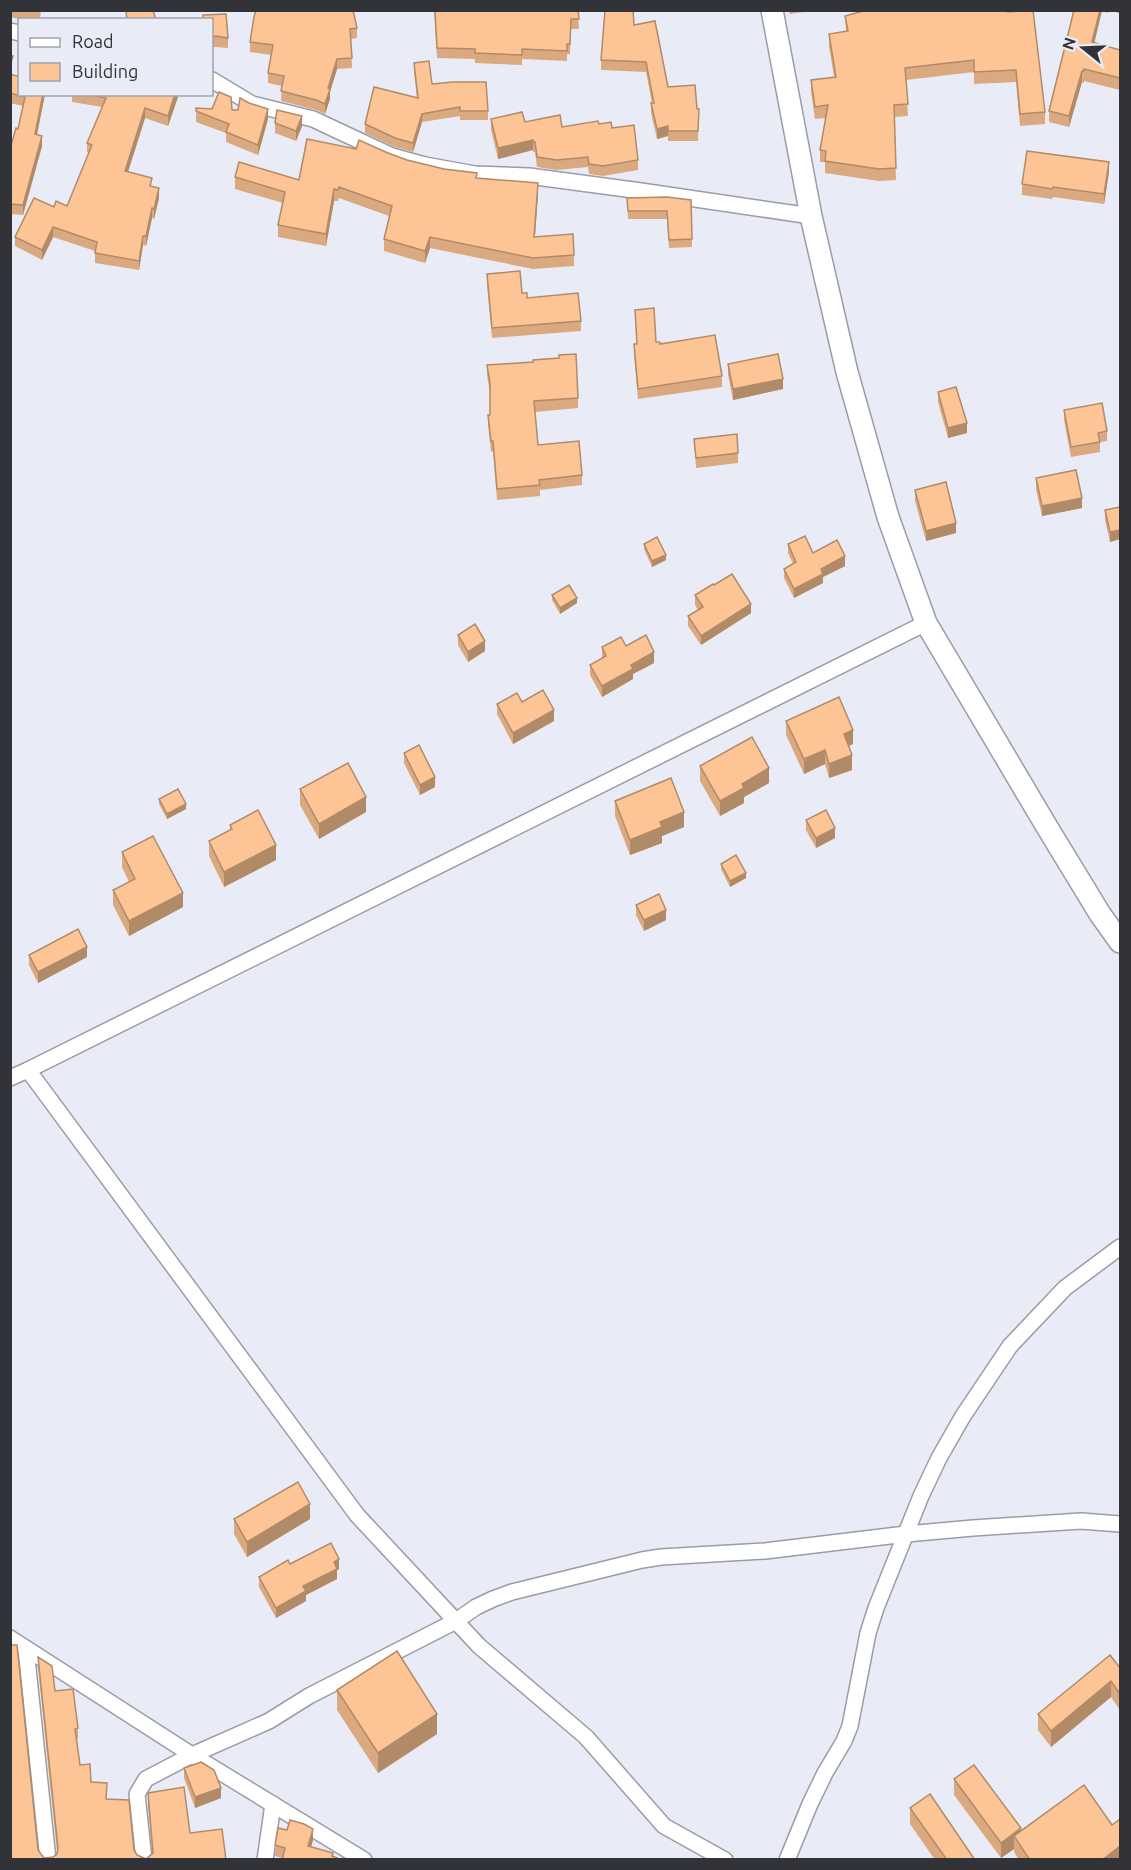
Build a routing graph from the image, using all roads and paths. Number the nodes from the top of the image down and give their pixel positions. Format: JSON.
{"nodes":[{"id":1,"x":772,"y":10,"type":"edge"},
{"id":2,"x":213,"y":81,"type":"edge"},
{"id":3,"x":811,"y":216,"type":"junction"},
{"id":4,"x":926,"y":623,"type":"junction"},
{"id":5,"x":1120,"y":942,"type":"edge"},
{"id":6,"x":28,"y":1070,"type":"junction"},
{"id":7,"x":10,"y":1078,"type":"edge"},
{"id":8,"x":1120,"y":1247,"type":"edge"},
{"id":9,"x":1120,"y":1524,"type":"edge"},
{"id":10,"x":906,"y":1534,"type":"junction"},
{"id":11,"x":456,"y":1621,"type":"junction"},
{"id":12,"x":10,"y":1638,"type":"edge"},
{"id":13,"x":26,"y":1649,"type":"junction"},
{"id":14,"x":192,"y":1755,"type":"junction"},
{"id":15,"x":273,"y":1804,"type":"junction"},
{"id":16,"x":48,"y":1860,"type":"edge"},
{"id":17,"x":144,"y":1860,"type":"edge"},
{"id":18,"x":265,"y":1860,"type":"edge"},
{"id":19,"x":364,"y":1860,"type":"edge"},
{"id":20,"x":725,"y":1860,"type":"edge"},
{"id":21,"x":787,"y":1860,"type":"edge"}],
"edges":[{"from":1,"to":3,"type":"street"},
{"from":2,"to":3,"type":"street"},
{"from":3,"to":4,"type":"street"},
{"from":4,"to":5,"type":"street"},
{"from":4,"to":6,"type":"street"},
{"from":6,"to":7,"type":"street"},
{"from":6,"to":11,"type":"street"},
{"from":8,"to":10,"type":"street"},
{"from":9,"to":10,"type":"street"},
{"from":10,"to":11,"type":"street"},
{"from":10,"to":21,"type":"street"},
{"from":11,"to":14,"type":"street"},
{"from":11,"to":20,"type":"street"},
{"from":12,"to":13,"type":"street"},
{"from":13,"to":14,"type":"street"},
{"from":13,"to":16,"type":"street"},
{"from":14,"to":15,"type":"street"},
{"from":14,"to":17,"type":"street"},
{"from":15,"to":18,"type":"street"},
{"from":15,"to":19,"type":"street"}]}
